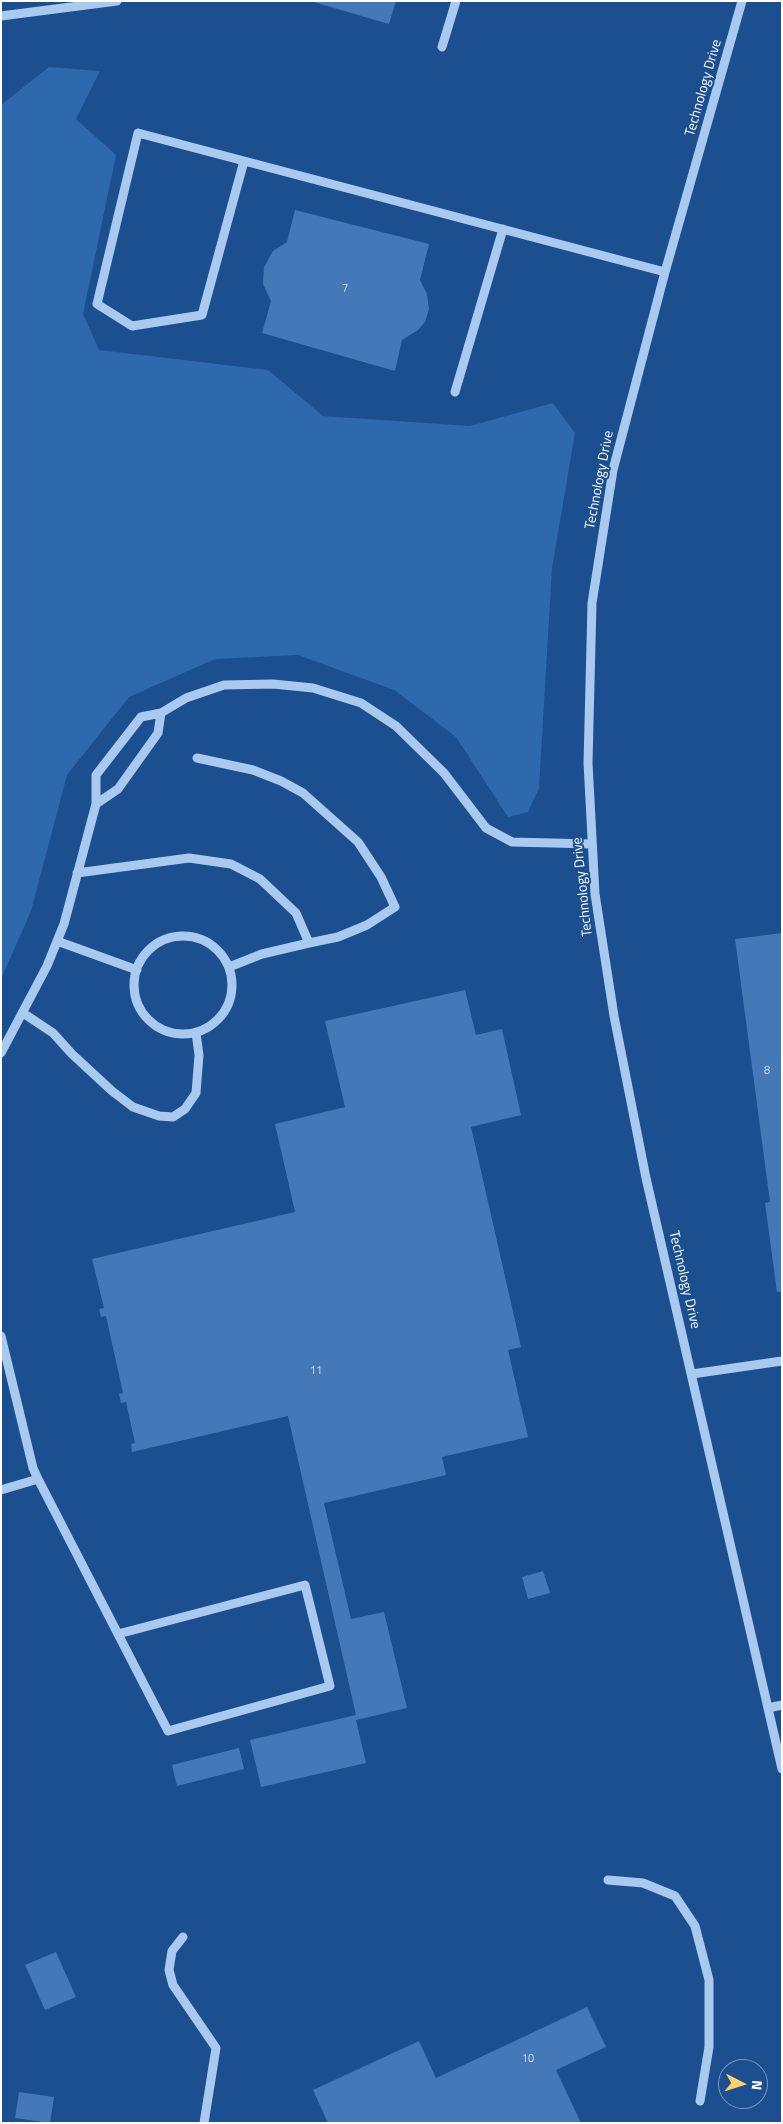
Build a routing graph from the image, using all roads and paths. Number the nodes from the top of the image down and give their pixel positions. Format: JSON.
{"nodes":[{"id":1,"x":117,"y":1,"type":"edge"},
{"id":2,"x":456,"y":1,"type":"edge"},
{"id":3,"x":742,"y":1,"type":"edge"},
{"id":4,"x":1,"y":16,"type":"edge"},
{"id":5,"x":442,"y":47,"type":"dead end"},
{"id":6,"x":244,"y":161,"type":"junction"},
{"id":7,"x":503,"y":229,"type":"junction"},
{"id":8,"x":665,"y":272,"type":"junction"},
{"id":9,"x":455,"y":392,"type":"dead end"},
{"id":10,"x":161,"y":713,"type":"junction"},
{"id":11,"x":197,"y":758,"type":"dead end"},
{"id":12,"x":96,"y":804,"type":"junction"},
{"id":13,"x":592,"y":844,"type":"junction"},
{"id":14,"x":77,"y":873,"type":"junction"},
{"id":15,"x":57,"y":941,"type":"junction"},
{"id":16,"x":309,"y":943,"type":"junction"},
{"id":17,"x":229,"y":967,"type":"junction"},
{"id":18,"x":137,"y":970,"type":"junction"},
{"id":19,"x":23,"y":1013,"type":"junction"},
{"id":20,"x":196,"y":1033,"type":"junction"},
{"id":21,"x":1,"y":1053,"type":"edge"},
{"id":22,"x":1,"y":1336,"type":"edge"},
{"id":23,"x":782,"y":1361,"type":"edge"},
{"id":24,"x":692,"y":1374,"type":"junction"},
{"id":25,"x":38,"y":1479,"type":"junction"},
{"id":26,"x":1,"y":1490,"type":"edge"},
{"id":27,"x":118,"y":1634,"type":"junction"},
{"id":28,"x":782,"y":1705,"type":"edge"},
{"id":29,"x":768,"y":1708,"type":"junction"},
{"id":30,"x":782,"y":1769,"type":"edge"},
{"id":31,"x":608,"y":1880,"type":"dead end"},
{"id":32,"x":182,"y":1937,"type":"dead end"},
{"id":33,"x":700,"y":2102,"type":"dead end"},
{"id":34,"x":204,"y":2123,"type":"edge"}],
"edges":[{"from":1,"to":4,"type":"street"},
{"from":2,"to":5,"type":"street"},
{"from":3,"to":8,"type":"street","name":"Technology Drive"},
{"from":6,"to":6,"type":"street"},
{"from":6,"to":7,"type":"street"},
{"from":7,"to":8,"type":"street"},
{"from":7,"to":9,"type":"street"},
{"from":8,"to":13,"type":"street","name":"Technology Drive"},
{"from":10,"to":12,"type":"street"},
{"from":10,"to":12,"type":"street"},
{"from":10,"to":13,"type":"street"},
{"from":11,"to":16,"type":"street"},
{"from":12,"to":14,"type":"street"},
{"from":13,"to":24,"type":"street","name":"Technology Drive"},
{"from":14,"to":15,"type":"street"},
{"from":14,"to":16,"type":"street"},
{"from":15,"to":18,"type":"street"},
{"from":15,"to":19,"type":"street"},
{"from":16,"to":17,"type":"street"},
{"from":17,"to":18,"type":"street"},
{"from":17,"to":20,"type":"street"},
{"from":18,"to":20,"type":"street"},
{"from":19,"to":20,"type":"street"},
{"from":19,"to":21,"type":"street"},
{"from":22,"to":25,"type":"street"},
{"from":23,"to":24,"type":"street"},
{"from":24,"to":29,"type":"street","name":"Technology Drive"},
{"from":25,"to":26,"type":"street"},
{"from":25,"to":27,"type":"street"},
{"from":27,"to":27,"type":"street"},
{"from":28,"to":29,"type":"street"},
{"from":29,"to":30,"type":"street","name":"Technology Drive"},
{"from":31,"to":33,"type":"street"},
{"from":32,"to":34,"type":"street"}]}
